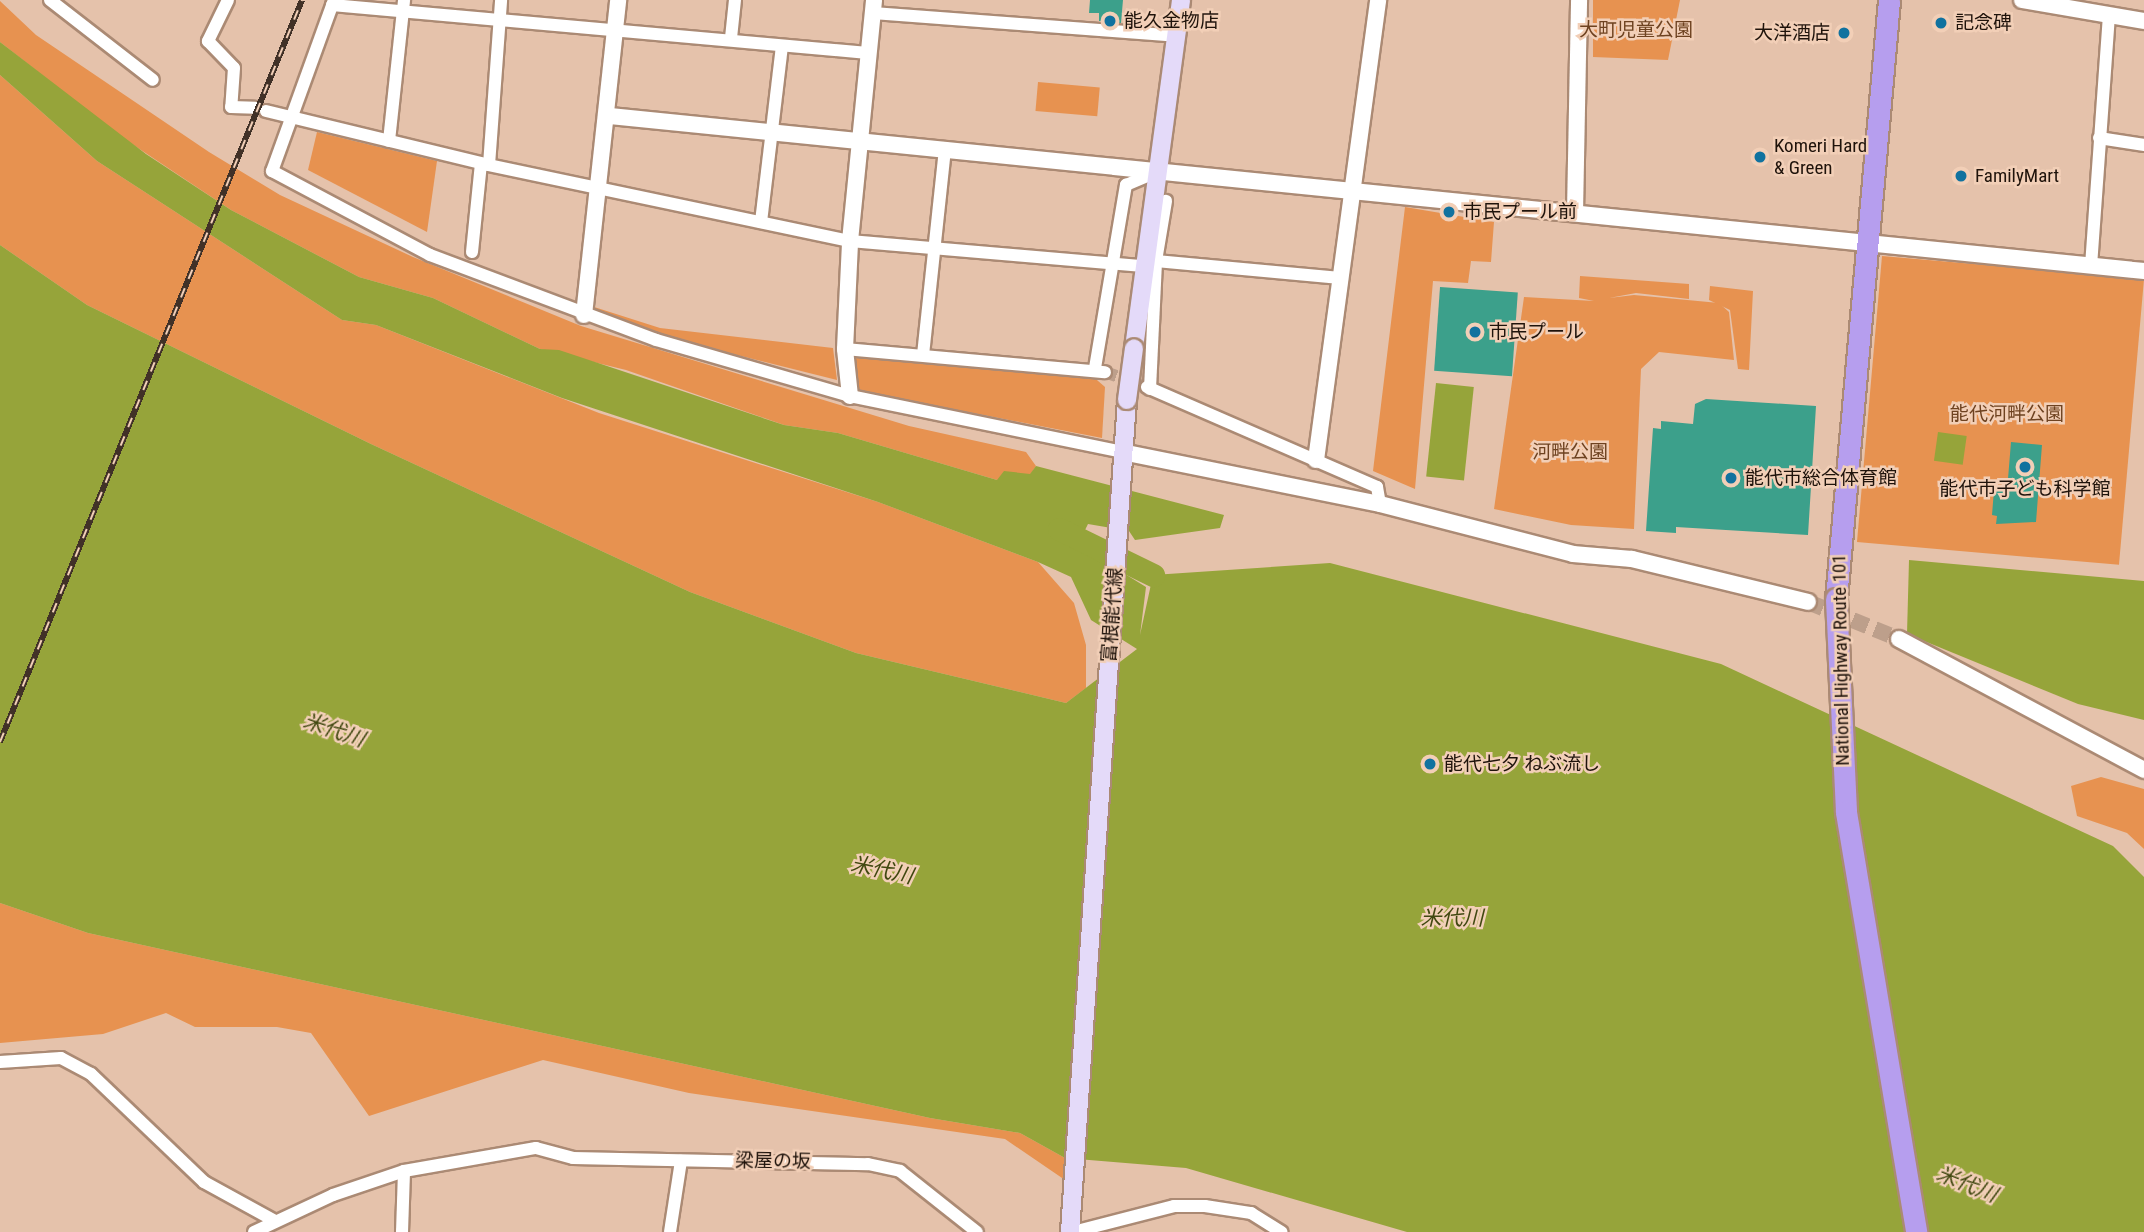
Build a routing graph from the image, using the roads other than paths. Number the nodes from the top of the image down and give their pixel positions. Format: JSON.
{"nodes":[{"id":1,"x":50,"y":0,"type":"edge"},
{"id":2,"x":228,"y":0,"type":"edge"},
{"id":3,"x":501,"y":0,"type":"edge"},
{"id":4,"x":618,"y":0,"type":"edge"},
{"id":5,"x":734,"y":0,"type":"edge"},
{"id":6,"x":1181,"y":0,"type":"edge"},
{"id":7,"x":1378,"y":0,"type":"edge"},
{"id":8,"x":1579,"y":0,"type":"edge"},
{"id":9,"x":1889,"y":0,"type":"edge"},
{"id":10,"x":2022,"y":0,"type":"edge"},
{"id":11,"x":333,"y":3,"type":"edge"},
{"id":12,"x":404,"y":6,"type":"edge"},
{"id":13,"x":874,"y":6,"type":"edge"},
{"id":14,"x":2109,"y":8,"type":"edge"},
{"id":15,"x":499,"y":16,"type":"junction"},
{"id":16,"x":2144,"y":21,"type":"edge"},
{"id":17,"x":615,"y":26,"type":"junction"},
{"id":18,"x":1176,"y":36,"type":"junction"},
{"id":19,"x":731,"y":38,"type":"junction"},
{"id":20,"x":782,"y":46,"type":"junction"},
{"id":21,"x":868,"y":53,"type":"junction"},
{"id":22,"x":153,"y":79,"type":"dead end"},
{"id":23,"x":610,"y":116,"type":"junction"},
{"id":24,"x":292,"y":117,"type":"junction"},
{"id":25,"x":772,"y":130,"type":"junction"},
{"id":26,"x":2099,"y":138,"type":"junction"},
{"id":27,"x":860,"y":140,"type":"junction"},
{"id":28,"x":389,"y":141,"type":"junction"},
{"id":29,"x":2144,"y":145,"type":"edge"},
{"id":30,"x":945,"y":148,"type":"junction"},
{"id":31,"x":485,"y":164,"type":"junction"},
{"id":32,"x":1158,"y":172,"type":"junction"},
{"id":33,"x":599,"y":187,"type":"junction"},
{"id":34,"x":1353,"y":194,"type":"junction"},
{"id":35,"x":1166,"y":201,"type":"dead end"},
{"id":36,"x":1575,"y":212,"type":"junction"},
{"id":37,"x":761,"y":222,"type":"junction"},
{"id":38,"x":1871,"y":239,"type":"junction"},
{"id":39,"x":850,"y":241,"type":"junction"},
{"id":40,"x":936,"y":248,"type":"junction"},
{"id":41,"x":472,"y":251,"type":"dead end"},
{"id":42,"x":1110,"y":262,"type":"junction"},
{"id":43,"x":1150,"y":263,"type":"junction"},
{"id":44,"x":2091,"y":265,"type":"junction"},
{"id":45,"x":2144,"y":271,"type":"edge"},
{"id":46,"x":1340,"y":278,"type":"junction"},
{"id":47,"x":584,"y":315,"type":"junction"},
{"id":48,"x":845,"y":349,"type":"junction"},
{"id":49,"x":923,"y":355,"type":"junction"},
{"id":50,"x":850,"y":396,"type":"junction"},
{"id":51,"x":1316,"y":460,"type":"junction"},
{"id":52,"x":1122,"y":462,"type":"junction"},
{"id":53,"x":1380,"y":504,"type":"junction"},
{"id":54,"x":1808,"y":602,"type":"tunnel mouth"},
{"id":55,"x":1899,"y":639,"type":"tunnel mouth"},
{"id":56,"x":2144,"y":770,"type":"edge"},
{"id":57,"x":0,"y":1062,"type":"edge"},
{"id":58,"x":681,"y":1161,"type":"junction"},
{"id":59,"x":404,"y":1171,"type":"junction"},
{"id":60,"x":273,"y":1220,"type":"junction"},
{"id":61,"x":969,"y":1231,"type":"edge"},
{"id":62,"x":254,"y":1232,"type":"edge"},
{"id":63,"x":402,"y":1232,"type":"edge"},
{"id":64,"x":669,"y":1232,"type":"edge"},
{"id":65,"x":1072,"y":1232,"type":"edge"},
{"id":66,"x":1282,"y":1232,"type":"edge"},
{"id":67,"x":1916,"y":1232,"type":"edge"}],
"edges":[{"from":1,"to":22,"type":"street"},
{"from":2,"to":24,"type":"street"},
{"from":3,"to":15,"type":"street"},
{"from":4,"to":17,"type":"street"},
{"from":5,"to":19,"type":"street"},
{"from":6,"to":18,"type":"main road","name":"富根能代線"},
{"from":7,"to":34,"type":"street"},
{"from":8,"to":36,"type":"street"},
{"from":9,"to":38,"type":"highway","name":"National Highway Route 101"},
{"from":10,"to":14,"type":"street"},
{"from":11,"to":12,"type":"street"},
{"from":11,"to":24,"type":"street"},
{"from":12,"to":15,"type":"street"},
{"from":12,"to":28,"type":"street"},
{"from":13,"to":18,"type":"street"},
{"from":13,"to":21,"type":"street"},
{"from":14,"to":16,"type":"street"},
{"from":14,"to":26,"type":"street"},
{"from":15,"to":17,"type":"street"},
{"from":15,"to":31,"type":"street"},
{"from":17,"to":19,"type":"street"},
{"from":17,"to":23,"type":"street"},
{"from":18,"to":32,"type":"main road","name":"富根能代線"},
{"from":19,"to":20,"type":"street"},
{"from":20,"to":21,"type":"street"},
{"from":20,"to":25,"type":"street"},
{"from":21,"to":27,"type":"street"},
{"from":23,"to":25,"type":"street"},
{"from":23,"to":33,"type":"street"},
{"from":24,"to":28,"type":"street"},
{"from":24,"to":47,"type":"street"},
{"from":25,"to":27,"type":"street"},
{"from":25,"to":37,"type":"street"},
{"from":26,"to":29,"type":"street"},
{"from":26,"to":44,"type":"street"},
{"from":27,"to":30,"type":"street"},
{"from":27,"to":39,"type":"street"},
{"from":28,"to":31,"type":"street"},
{"from":30,"to":32,"type":"street"},
{"from":30,"to":40,"type":"street"},
{"from":31,"to":33,"type":"street"},
{"from":31,"to":41,"type":"street"},
{"from":32,"to":34,"type":"street"},
{"from":32,"to":42,"type":"street"},
{"from":32,"to":43,"type":"main road","name":"富根能代線"},
{"from":33,"to":37,"type":"street"},
{"from":33,"to":47,"type":"street"},
{"from":34,"to":36,"type":"street"},
{"from":34,"to":46,"type":"street"},
{"from":35,"to":43,"type":"street"},
{"from":36,"to":38,"type":"street"},
{"from":37,"to":39,"type":"street"},
{"from":38,"to":44,"type":"street"},
{"from":38,"to":67,"type":"highway","name":"National Highway Route 101","bridge":true},
{"from":39,"to":40,"type":"street"},
{"from":39,"to":48,"type":"street"},
{"from":40,"to":42,"type":"street"},
{"from":40,"to":49,"type":"street"},
{"from":42,"to":43,"type":"street"},
{"from":42,"to":49,"type":"street"},
{"from":43,"to":46,"type":"street"},
{"from":43,"to":51,"type":"street"},
{"from":43,"to":52,"type":"main road","name":"富根能代線","bridge":true},
{"from":44,"to":45,"type":"street"},
{"from":46,"to":51,"type":"street"},
{"from":47,"to":50,"type":"street"},
{"from":48,"to":49,"type":"street"},
{"from":48,"to":50,"type":"street"},
{"from":50,"to":52,"type":"street"},
{"from":51,"to":53,"type":"street"},
{"from":52,"to":53,"type":"street"},
{"from":52,"to":65,"type":"main road","name":"富根能代線"},
{"from":53,"to":54,"type":"street"},
{"from":55,"to":56,"type":"street"},
{"from":57,"to":60,"type":"street"},
{"from":58,"to":59,"type":"street","name":"梁屋の坂"},
{"from":58,"to":61,"type":"street","name":"梁屋の坂"},
{"from":58,"to":64,"type":"street"},
{"from":59,"to":60,"type":"street","name":"梁屋の坂"},
{"from":59,"to":63,"type":"street"},
{"from":60,"to":62,"type":"street","name":"梁屋の坂"},
{"from":65,"to":66,"type":"street"}]}
